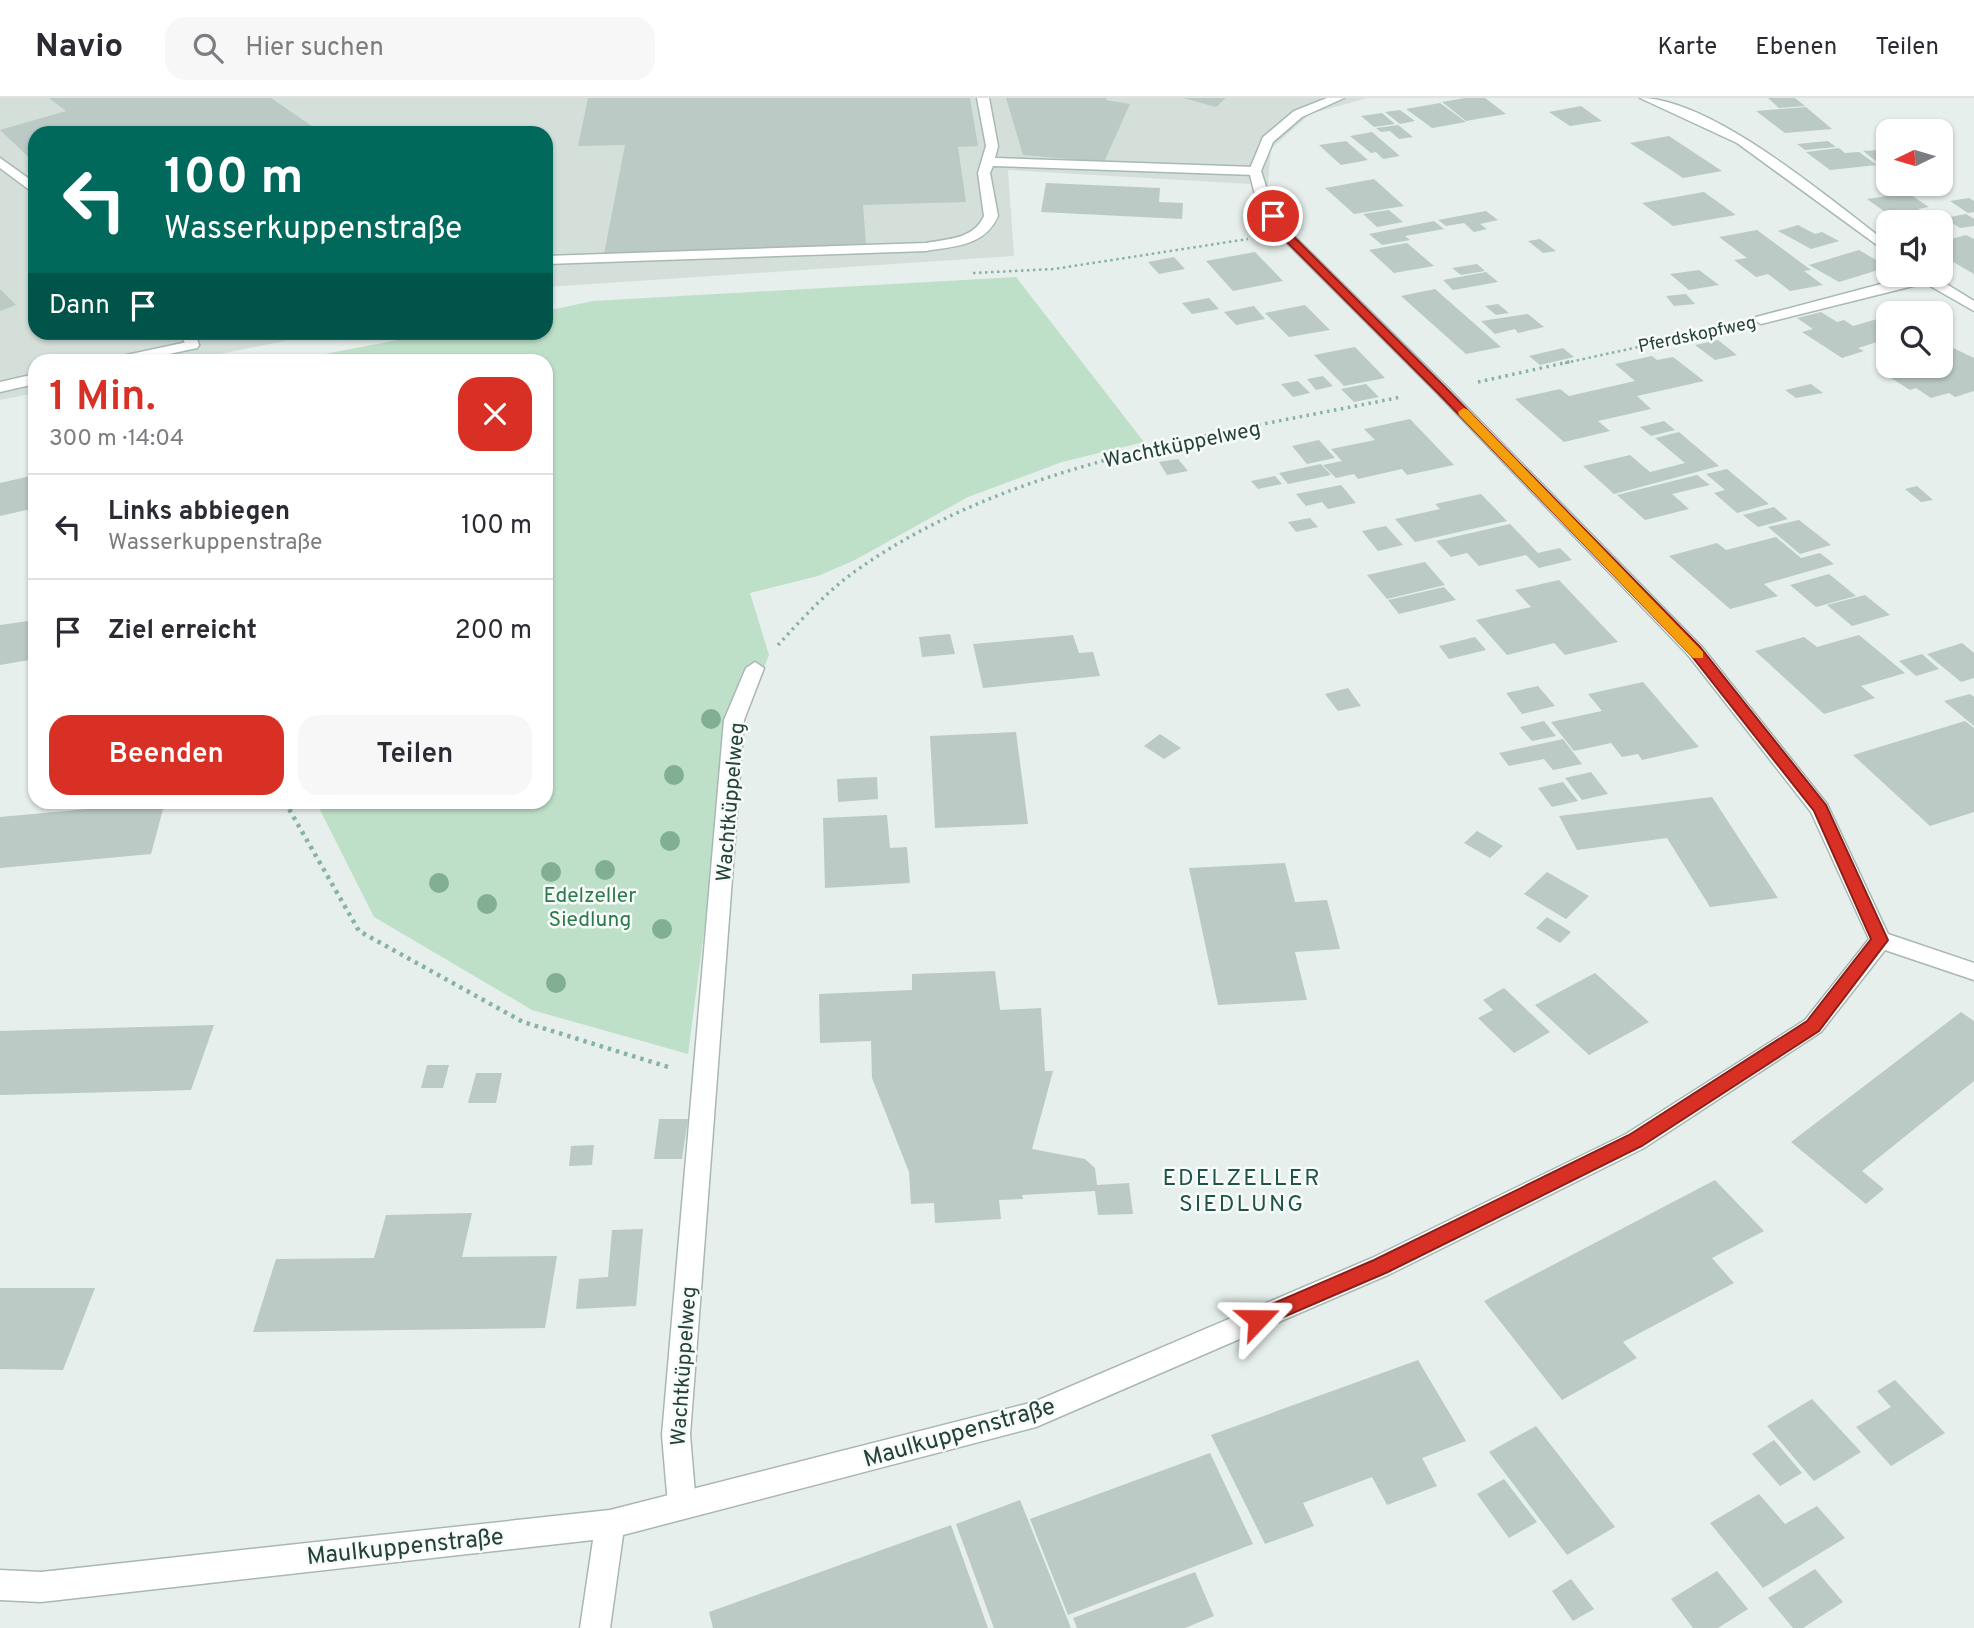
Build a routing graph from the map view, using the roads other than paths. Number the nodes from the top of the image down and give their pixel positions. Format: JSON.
{"nodes":[{"id":1,"x":983,"y":98,"type":"edge"},
{"id":2,"x":1338,"y":98,"type":"edge"},
{"id":3,"x":1646,"y":98,"type":"edge"},
{"id":4,"x":0,"y":162,"type":"edge"},
{"id":5,"x":988,"y":162,"type":"junction"},
{"id":6,"x":1255,"y":171,"type":"junction"},
{"id":7,"x":28,"y":184,"type":"edge"},
{"id":8,"x":1876,"y":241,"type":"edge"},
{"id":9,"x":553,"y":260,"type":"edge"},
{"id":10,"x":1883,"y":287,"type":"edge"},
{"id":11,"x":1942,"y":287,"type":"edge"},
{"id":12,"x":1974,"y":307,"type":"edge"},
{"id":13,"x":1761,"y":320,"type":"road end"},
{"id":14,"x":186,"y":340,"type":"edge"},
{"id":15,"x":141,"y":354,"type":"edge"},
{"id":16,"x":28,"y":381,"type":"edge"},
{"id":17,"x":0,"y":387,"type":"edge"},
{"id":18,"x":755,"y":668,"type":"road end"},
{"id":19,"x":1880,"y":940,"type":"junction"},
{"id":20,"x":1974,"y":972,"type":"edge"},
{"id":21,"x":682,"y":1505,"type":"junction"},
{"id":22,"x":610,"y":1524,"type":"junction"},
{"id":23,"x":0,"y":1586,"type":"edge"},
{"id":24,"x":595,"y":1628,"type":"edge"}],
"edges":[{"from":1,"to":5,"type":"street"},
{"from":2,"to":6,"type":"street"},
{"from":3,"to":8,"type":"street"},
{"from":4,"to":7,"type":"street"},
{"from":5,"to":6,"type":"street"},
{"from":5,"to":9,"type":"street"},
{"from":6,"to":19,"type":"street"},
{"from":10,"to":13,"type":"street","name":"Pferdskopfweg"},
{"from":11,"to":12,"type":"street"},
{"from":14,"to":15,"type":"street"},
{"from":16,"to":17,"type":"street"},
{"from":18,"to":21,"type":"street","name":"Wachtküppelweg"},
{"from":19,"to":20,"type":"street"},
{"from":19,"to":21,"type":"street","name":"Maulkuppenstraße"},
{"from":21,"to":22,"type":"street","name":"Maulkuppenstraße"},
{"from":22,"to":23,"type":"street","name":"Maulkuppenstraße"},
{"from":22,"to":24,"type":"street"}]}
